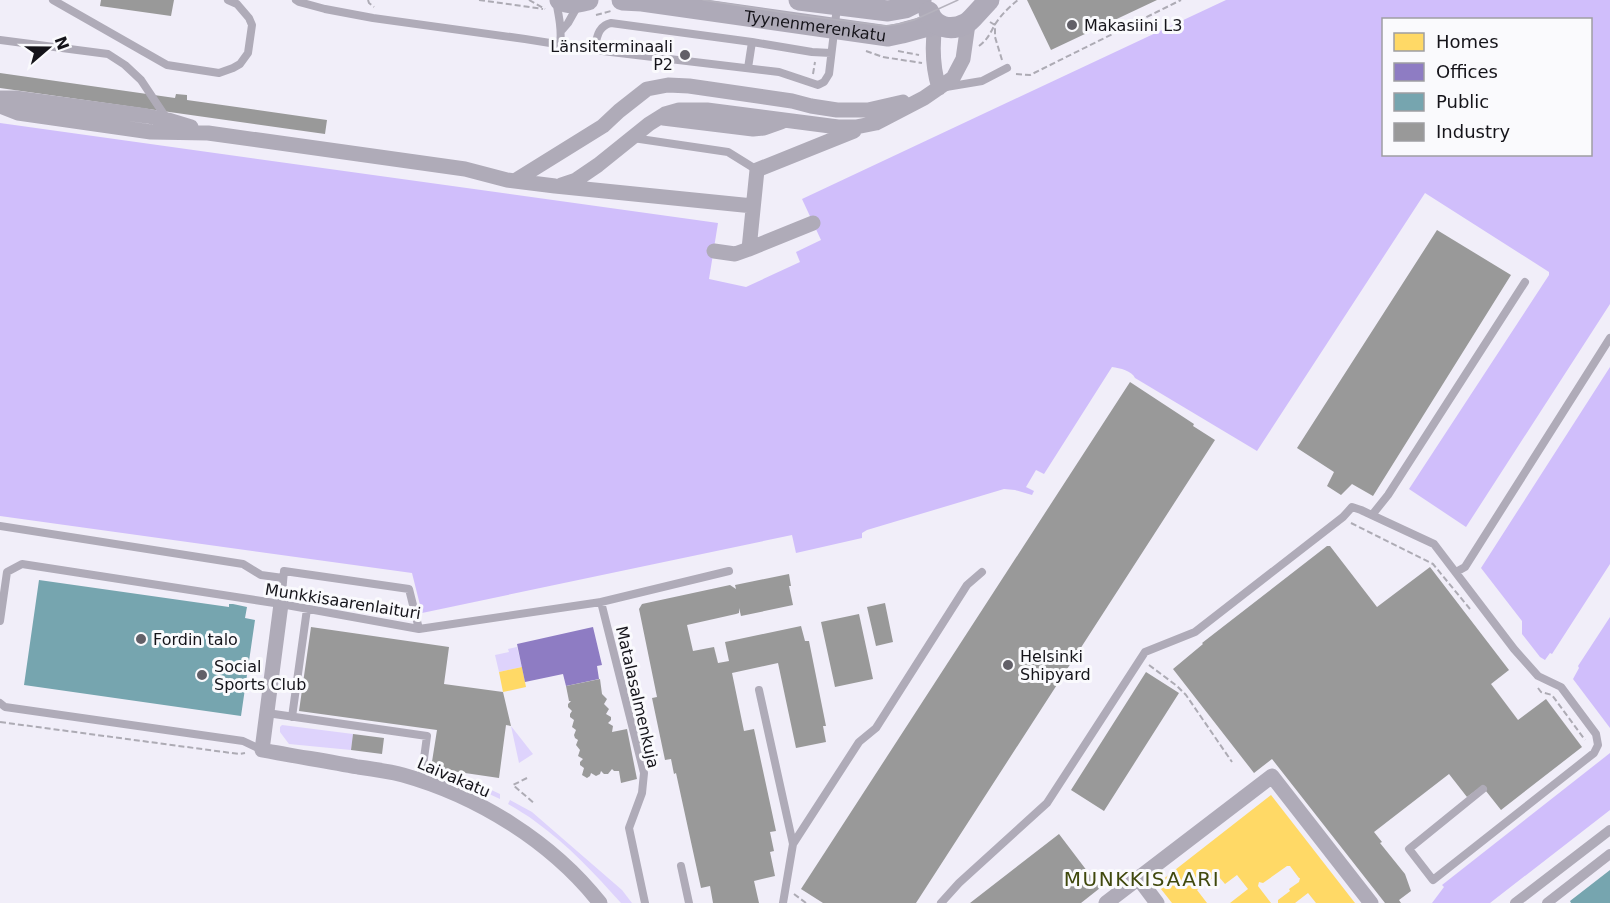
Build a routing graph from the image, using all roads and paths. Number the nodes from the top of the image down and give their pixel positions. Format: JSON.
{"nodes":[{"id":1,"x":53,"y":0,"type":"edge"},
{"id":2,"x":228,"y":0,"type":"edge"},
{"id":3,"x":296,"y":0,"type":"edge"},
{"id":4,"x":479,"y":0,"type":"edge"},
{"id":5,"x":529,"y":0,"type":"edge"},
{"id":6,"x":556,"y":0,"type":"edge"},
{"id":7,"x":622,"y":0,"type":"edge"},
{"id":8,"x":799,"y":0,"type":"edge"},
{"id":9,"x":921,"y":0,"type":"edge"},
{"id":10,"x":929,"y":0,"type":"edge"},
{"id":11,"x":989,"y":0,"type":"edge"},
{"id":12,"x":1018,"y":0,"type":"edge"},
{"id":13,"x":1181,"y":0,"type":"edge"},
{"id":14,"x":574,"y":2,"type":"edge"},
{"id":15,"x":837,"y":6,"type":"junction"},
{"id":16,"x":990,"y":22,"type":"dead end"},
{"id":17,"x":935,"y":24,"type":"junction"},
{"id":18,"x":968,"y":24,"type":"junction"},
{"id":19,"x":995,"y":25,"type":"junction"},
{"id":20,"x":834,"y":29,"type":"junction"},
{"id":21,"x":562,"y":30,"type":"junction"},
{"id":22,"x":0,"y":40,"type":"edge"},
{"id":23,"x":752,"y":42,"type":"junction"},
{"id":24,"x":560,"y":45,"type":"junction"},
{"id":25,"x":862,"y":47,"type":"dead end"},
{"id":26,"x":594,"y":50,"type":"junction"},
{"id":27,"x":971,"y":50,"type":"dead end"},
{"id":28,"x":831,"y":53,"type":"junction"},
{"id":29,"x":926,"y":64,"type":"dead end"},
{"id":30,"x":748,"y":68,"type":"junction"},
{"id":31,"x":1006,"y":68,"type":"junction"},
{"id":32,"x":939,"y":88,"type":"junction"},
{"id":33,"x":0,"y":98,"type":"edge"},
{"id":34,"x":924,"y":98,"type":"junction"},
{"id":35,"x":0,"y":106,"type":"edge"},
{"id":36,"x":168,"y":120,"type":"junction"},
{"id":37,"x":876,"y":123,"type":"junction"},
{"id":38,"x":208,"y":133,"type":"junction"},
{"id":39,"x":632,"y":137,"type":"junction"},
{"id":40,"x":757,"y":170,"type":"junction"},
{"id":41,"x":516,"y":180,"type":"junction"},
{"id":42,"x":555,"y":186,"type":"junction"},
{"id":43,"x":753,"y":206,"type":"junction"},
{"id":44,"x":813,"y":223,"type":"dead end"},
{"id":45,"x":749,"y":249,"type":"junction"},
{"id":46,"x":714,"y":251,"type":"dead end"},
{"id":47,"x":1525,"y":282,"type":"dead end"},
{"id":48,"x":1610,"y":338,"type":"edge"},
{"id":49,"x":1361,"y":510,"type":"junction"},
{"id":50,"x":1372,"y":515,"type":"junction"},
{"id":51,"x":0,"y":526,"type":"edge"},
{"id":52,"x":729,"y":571,"type":"dead end"},
{"id":53,"x":982,"y":572,"type":"dead end"},
{"id":54,"x":1456,"y":573,"type":"junction"},
{"id":55,"x":284,"y":578,"type":"junction"},
{"id":56,"x":601,"y":602,"type":"junction"},
{"id":57,"x":280,"y":604,"type":"junction"},
{"id":58,"x":307,"y":609,"type":"junction"},
{"id":59,"x":1475,"y":614,"type":"dead end"},
{"id":60,"x":0,"y":621,"type":"edge"},
{"id":61,"x":418,"y":629,"type":"junction"},
{"id":62,"x":1147,"y":663,"type":"dead end"},
{"id":63,"x":1535,"y":684,"type":"dead end"},
{"id":64,"x":759,"y":690,"type":"dead end"},
{"id":65,"x":0,"y":703,"type":"edge"},
{"id":66,"x":267,"y":713,"type":"junction"},
{"id":67,"x":292,"y":717,"type":"junction"},
{"id":68,"x":0,"y":722,"type":"edge"},
{"id":69,"x":1598,"y":745,"type":"junction"},
{"id":70,"x":262,"y":750,"type":"junction"},
{"id":71,"x":1232,"y":762,"type":"dead end"},
{"id":72,"x":527,"y":778,"type":"dead end"},
{"id":73,"x":421,"y":781,"type":"junction"},
{"id":74,"x":1483,"y":789,"type":"dead end"},
{"id":75,"x":535,"y":804,"type":"dead end"},
{"id":76,"x":1610,"y":830,"type":"edge"},
{"id":77,"x":793,"y":844,"type":"junction"},
{"id":78,"x":1610,"y":854,"type":"edge"},
{"id":79,"x":681,"y":866,"type":"dead end"},
{"id":80,"x":1548,"y":878,"type":"junction"},
{"id":81,"x":1139,"y":879,"type":"junction"},
{"id":82,"x":1560,"y":893,"type":"junction"},
{"id":83,"x":1528,"y":899,"type":"edge"},
{"id":84,"x":600,"y":903,"type":"edge"},
{"id":85,"x":645,"y":903,"type":"edge"},
{"id":86,"x":689,"y":903,"type":"edge"},
{"id":87,"x":783,"y":903,"type":"edge"},
{"id":88,"x":941,"y":903,"type":"edge"},
{"id":89,"x":1106,"y":903,"type":"edge"},
{"id":90,"x":1157,"y":903,"type":"edge"},
{"id":91,"x":1371,"y":903,"type":"edge"},
{"id":92,"x":1515,"y":903,"type":"edge"},
{"id":93,"x":1547,"y":903,"type":"edge"}],
"edges":[{"from":1,"to":2,"type":"lane"},
{"from":3,"to":24,"type":"lane"},
{"from":4,"to":14,"type":"path"},
{"from":5,"to":14,"type":"path"},
{"from":6,"to":21,"type":"lane"},
{"from":7,"to":20,"type":"main road","name":"Tyynenmerenkatu"},
{"from":8,"to":15,"type":"main road","name":"Tyynenmerenkatu"},
{"from":9,"to":15,"type":"main road","name":"Tyynenmerenkatu"},
{"from":10,"to":17,"type":"main road"},
{"from":11,"to":18,"type":"main road"},
{"from":12,"to":19,"type":"path"},
{"from":13,"to":31,"type":"path"},
{"from":14,"to":21,"type":"lane"},
{"from":15,"to":20,"type":"lane"},
{"from":16,"to":19,"type":"path"},
{"from":17,"to":18,"type":"main road","name":"Tyynenmerenkatu"},
{"from":17,"to":20,"type":"main road","name":"Tyynenmerenkatu"},
{"from":17,"to":32,"type":"street"},
{"from":18,"to":32,"type":"street"},
{"from":19,"to":27,"type":"path"},
{"from":19,"to":31,"type":"path"},
{"from":20,"to":28,"type":"lane"},
{"from":21,"to":24,"type":"lane"},
{"from":22,"to":36,"type":"lane"},
{"from":23,"to":26,"type":"lane"},
{"from":23,"to":28,"type":"lane"},
{"from":23,"to":30,"type":"lane"},
{"from":24,"to":26,"type":"lane"},
{"from":25,"to":29,"type":"path"},
{"from":26,"to":30,"type":"lane"},
{"from":28,"to":30,"type":"lane"},
{"from":31,"to":32,"type":"lane"},
{"from":32,"to":34,"type":"street"},
{"from":33,"to":36,"type":"street"},
{"from":34,"to":37,"type":"street"},
{"from":34,"to":41,"type":"street"},
{"from":35,"to":38,"type":"street"},
{"from":36,"to":38,"type":"street"},
{"from":37,"to":39,"type":"street"},
{"from":37,"to":40,"type":"street"},
{"from":38,"to":41,"type":"street"},
{"from":39,"to":40,"type":"lane"},
{"from":39,"to":42,"type":"street"},
{"from":40,"to":43,"type":"street"},
{"from":41,"to":42,"type":"street"},
{"from":42,"to":43,"type":"street"},
{"from":43,"to":45,"type":"street"},
{"from":44,"to":45,"type":"street"},
{"from":45,"to":46,"type":"street"},
{"from":47,"to":50,"type":"lane"},
{"from":48,"to":54,"type":"lane"},
{"from":49,"to":50,"type":"lane"},
{"from":49,"to":59,"type":"path"},
{"from":49,"to":88,"type":"lane"},
{"from":50,"to":54,"type":"lane"},
{"from":51,"to":55,"type":"lane"},
{"from":52,"to":56,"type":"lane","name":"Munkkisaarenlaituri"},
{"from":53,"to":77,"type":"lane"},
{"from":54,"to":69,"type":"lane"},
{"from":55,"to":57,"type":"lane"},
{"from":55,"to":61,"type":"lane"},
{"from":56,"to":61,"type":"lane","name":"Munkkisaarenlaituri"},
{"from":56,"to":85,"type":"lane","name":"Matalasalmenkuja"},
{"from":57,"to":58,"type":"lane","name":"Munkkisaarenlaituri"},
{"from":57,"to":60,"type":"lane","name":"Munkkisaarenlaituri"},
{"from":57,"to":66,"type":"street"},
{"from":58,"to":61,"type":"lane","name":"Munkkisaarenlaituri"},
{"from":58,"to":67,"type":"lane"},
{"from":62,"to":71,"type":"path"},
{"from":63,"to":69,"type":"path"},
{"from":64,"to":77,"type":"lane"},
{"from":65,"to":70,"type":"lane"},
{"from":66,"to":67,"type":"lane"},
{"from":66,"to":70,"type":"street"},
{"from":67,"to":73,"type":"lane"},
{"from":68,"to":70,"type":"path"},
{"from":69,"to":74,"type":"lane"},
{"from":70,"to":73,"type":"street","name":"Laivakatu"},
{"from":72,"to":75,"type":"path"},
{"from":73,"to":84,"type":"street","name":"Laivakatu"},
{"from":76,"to":80,"type":"street"},
{"from":77,"to":87,"type":"lane"},
{"from":78,"to":82,"type":"street"},
{"from":79,"to":86,"type":"lane"},
{"from":80,"to":82,"type":"street"},
{"from":80,"to":83,"type":"street"},
{"from":81,"to":89,"type":"street"},
{"from":81,"to":90,"type":"street"},
{"from":81,"to":91,"type":"street"},
{"from":82,"to":93,"type":"street"},
{"from":83,"to":92,"type":"street"}]}
